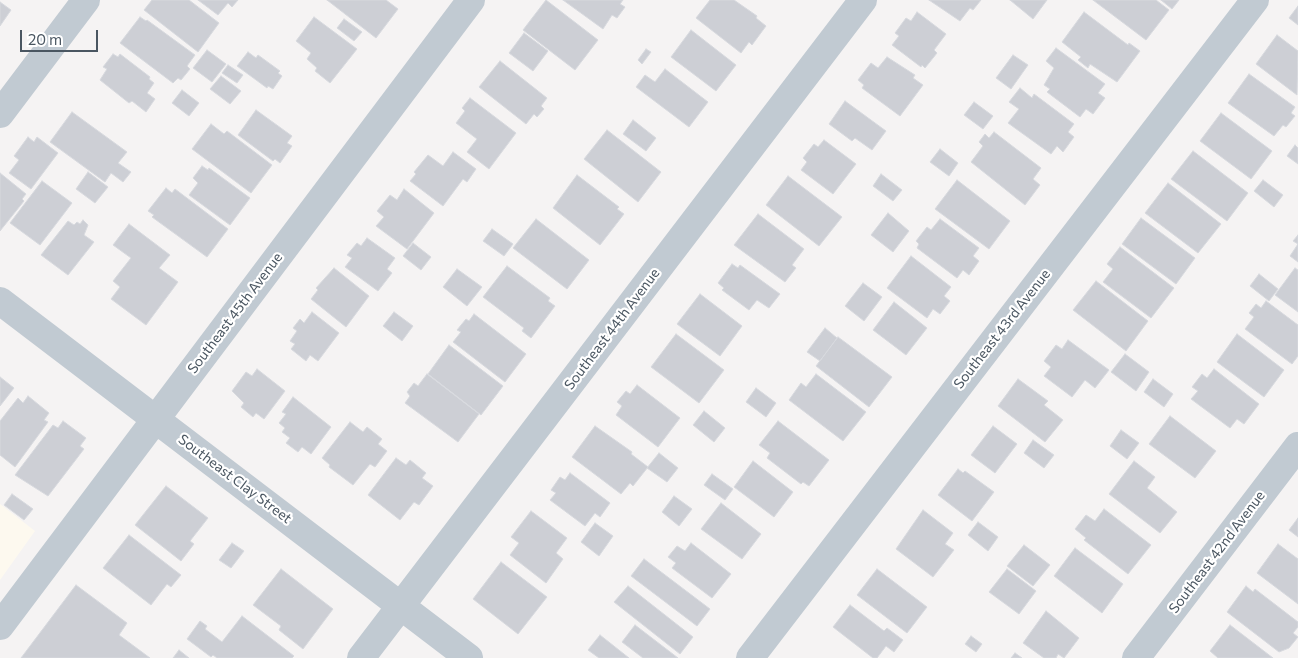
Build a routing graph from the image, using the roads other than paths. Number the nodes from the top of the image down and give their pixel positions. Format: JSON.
{"nodes":[{"id":1,"x":86,"y":0,"type":"edge"},
{"id":2,"x":471,"y":0,"type":"edge"},
{"id":3,"x":862,"y":0,"type":"edge"},
{"id":4,"x":1255,"y":0,"type":"edge"},
{"id":5,"x":0,"y":114,"type":"edge"},
{"id":6,"x":0,"y":301,"type":"edge"},
{"id":7,"x":155,"y":419,"type":"junction"},
{"id":8,"x":1298,"y":446,"type":"edge"},
{"id":9,"x":400,"y":606,"type":"junction"},
{"id":10,"x":0,"y":626,"type":"edge"},
{"id":11,"x":361,"y":658,"type":"edge"},
{"id":12,"x":469,"y":658,"type":"edge"},
{"id":13,"x":750,"y":658,"type":"edge"},
{"id":14,"x":1136,"y":658,"type":"edge"}],
"edges":[{"from":1,"to":5,"type":"street"},
{"from":2,"to":7,"type":"street","name":"Southeast 45th Avenue"},
{"from":3,"to":9,"type":"street","name":"Southeast 44th Avenue"},
{"from":4,"to":13,"type":"street","name":"Southeast 43rd Avenue"},
{"from":6,"to":7,"type":"street","name":"Southeast Clay Street"},
{"from":7,"to":9,"type":"street","name":"Southeast Clay Street"},
{"from":7,"to":10,"type":"street","name":"Southeast 45th Avenue"},
{"from":8,"to":14,"type":"street","name":"Southeast 42nd Avenue"},
{"from":9,"to":11,"type":"street","name":"Southeast 44th Avenue"},
{"from":9,"to":12,"type":"street","name":"Southeast Clay Street"}]}
